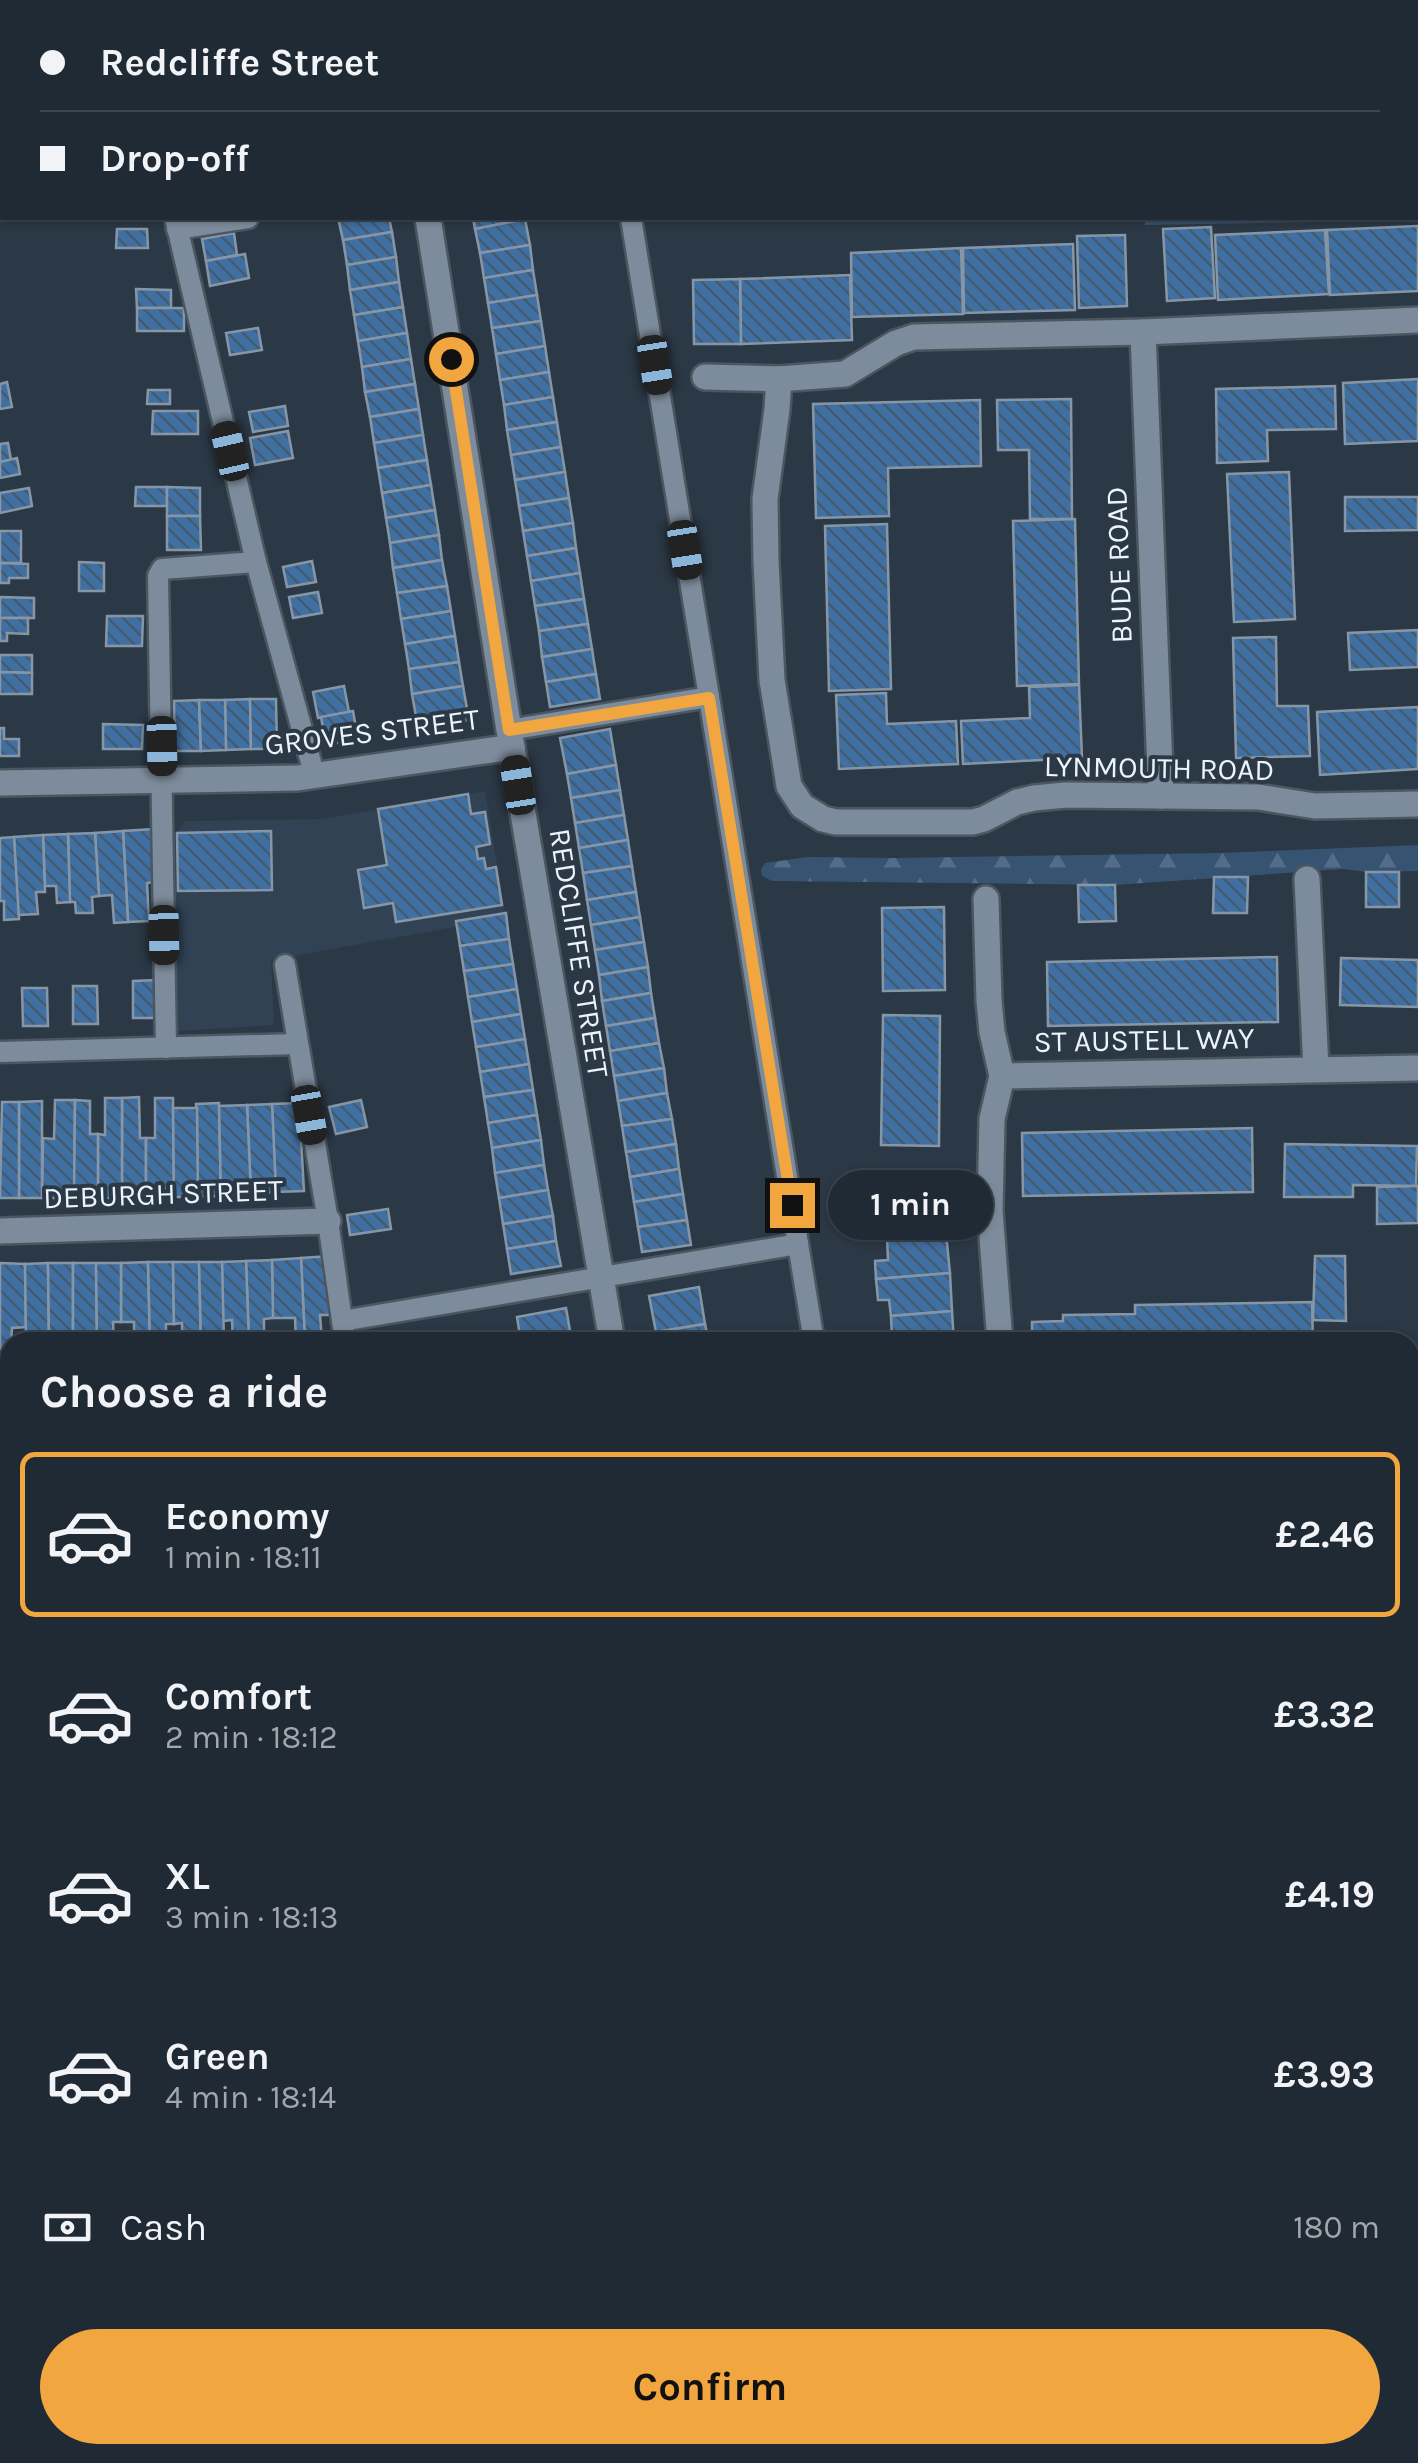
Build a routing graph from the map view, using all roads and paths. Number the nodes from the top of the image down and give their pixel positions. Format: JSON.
{"nodes":[{"id":1,"x":219,"y":220,"type":"edge"},
{"id":2,"x":428,"y":220,"type":"edge"},
{"id":3,"x":631,"y":220,"type":"edge"},
{"id":4,"x":176,"y":223,"type":"edge"},
{"id":5,"x":1418,"y":320,"type":"edge"},
{"id":6,"x":1143,"y":332,"type":"junction"},
{"id":7,"x":704,"y":377,"type":"dead end"},
{"id":8,"x":779,"y":379,"type":"junction"},
{"id":9,"x":256,"y":562,"type":"junction"},
{"id":10,"x":709,"y":698,"type":"junction"},
{"id":11,"x":511,"y":738,"type":"junction"},
{"id":12,"x":315,"y":776,"type":"junction"},
{"id":13,"x":163,"y":780,"type":"junction"},
{"id":14,"x":0,"y":783,"type":"edge"},
{"id":15,"x":1161,"y":796,"type":"junction"},
{"id":16,"x":1418,"y":804,"type":"edge"},
{"id":17,"x":1307,"y":879,"type":"dead end"},
{"id":18,"x":986,"y":899,"type":"dead end"},
{"id":19,"x":284,"y":965,"type":"dead end"},
{"id":20,"x":297,"y":1044,"type":"junction"},
{"id":21,"x":166,"y":1048,"type":"junction"},
{"id":22,"x":0,"y":1052,"type":"edge"},
{"id":23,"x":1418,"y":1068,"type":"edge"},
{"id":24,"x":1316,"y":1069,"type":"junction"},
{"id":25,"x":1002,"y":1076,"type":"junction"},
{"id":26,"x":328,"y":1221,"type":"junction"},
{"id":27,"x":0,"y":1231,"type":"edge"},
{"id":28,"x":798,"y":1244,"type":"junction"},
{"id":29,"x":601,"y":1278,"type":"junction"},
{"id":30,"x":342,"y":1321,"type":"junction"},
{"id":31,"x":344,"y":1332,"type":"edge"},
{"id":32,"x":610,"y":1332,"type":"edge"},
{"id":33,"x":812,"y":1332,"type":"edge"},
{"id":34,"x":999,"y":1332,"type":"edge"}],
"edges":[{"from":1,"to":4,"type":"lane"},
{"from":2,"to":11,"type":"street","name":"REDCLIFFE STREET"},
{"from":3,"to":10,"type":"lane"},
{"from":4,"to":9,"type":"lane"},
{"from":5,"to":6,"type":"street"},
{"from":6,"to":8,"type":"street"},
{"from":6,"to":15,"type":"street","name":"BUDE ROAD"},
{"from":7,"to":8,"type":"street"},
{"from":8,"to":15,"type":"street","name":"LYNMOUTH ROAD"},
{"from":9,"to":12,"type":"lane"},
{"from":9,"to":13,"type":"lane"},
{"from":10,"to":11,"type":"lane"},
{"from":10,"to":28,"type":"lane"},
{"from":11,"to":12,"type":"street","name":"GROVES STREET"},
{"from":11,"to":29,"type":"street","name":"REDCLIFFE STREET"},
{"from":12,"to":13,"type":"street","name":"GROVES STREET"},
{"from":13,"to":14,"type":"street","name":"GROVES STREET"},
{"from":13,"to":21,"type":"lane"},
{"from":15,"to":16,"type":"street","name":"LYNMOUTH ROAD"},
{"from":17,"to":24,"type":"street"},
{"from":18,"to":25,"type":"street"},
{"from":19,"to":20,"type":"lane"},
{"from":20,"to":21,"type":"lane"},
{"from":20,"to":26,"type":"lane"},
{"from":21,"to":22,"type":"lane"},
{"from":23,"to":24,"type":"street","name":"ST AUSTELL WAY"},
{"from":24,"to":25,"type":"street","name":"ST AUSTELL WAY"},
{"from":25,"to":34,"type":"street","name":"ST AUSTELL WAY"},
{"from":26,"to":27,"type":"street","name":"DEBURGH STREET"},
{"from":26,"to":30,"type":"lane"},
{"from":28,"to":29,"type":"lane"},
{"from":28,"to":33,"type":"lane"},
{"from":29,"to":30,"type":"lane"},
{"from":29,"to":32,"type":"street","name":"REDCLIFFE STREET"},
{"from":30,"to":31,"type":"lane"}]}
